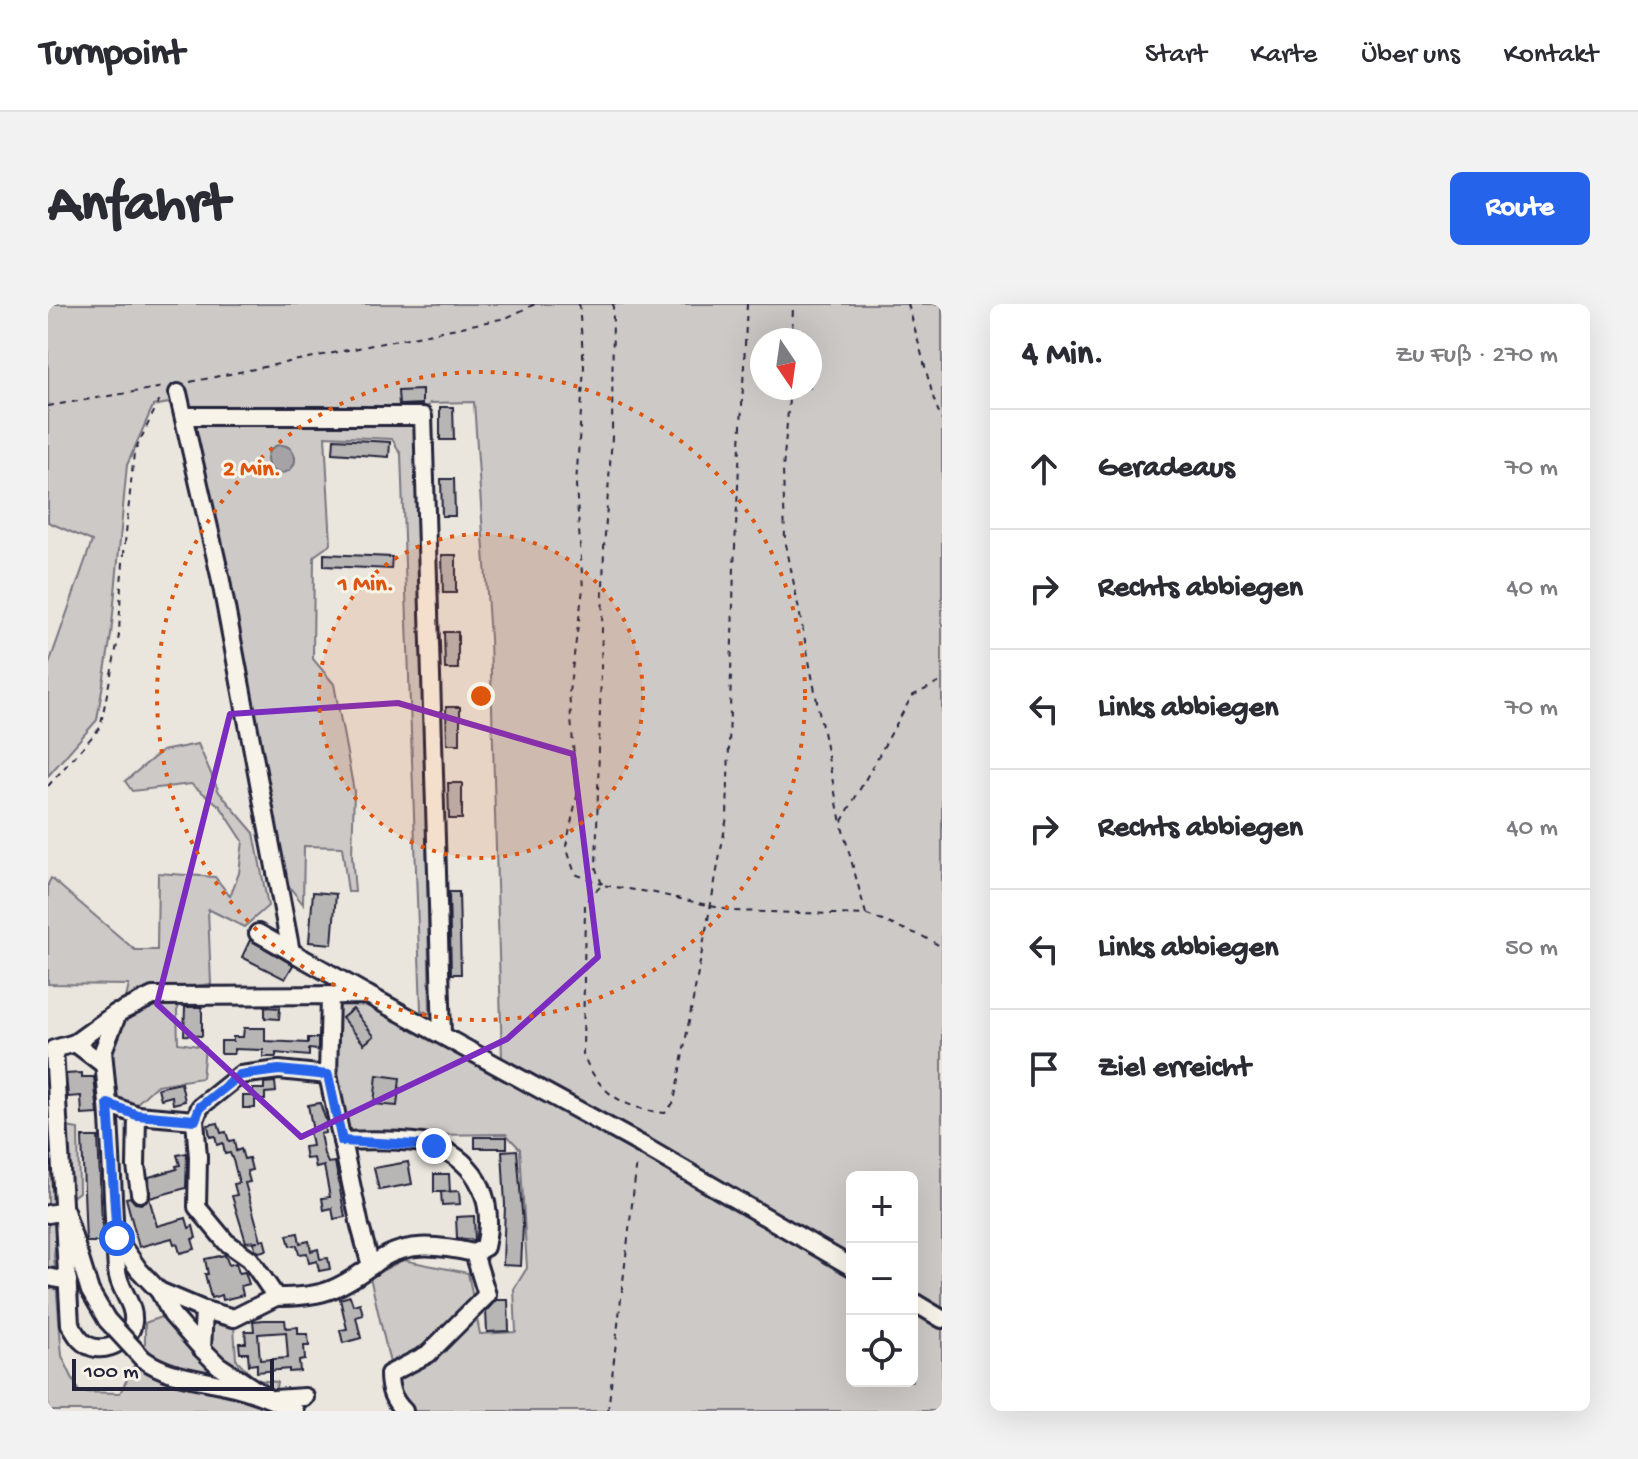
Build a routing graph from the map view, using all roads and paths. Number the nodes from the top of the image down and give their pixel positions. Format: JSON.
{"nodes":[{"id":1,"x":535,"y":304,"type":"edge"},
{"id":2,"x":579,"y":304,"type":"edge"},
{"id":3,"x":613,"y":304,"type":"edge"},
{"id":4,"x":747,"y":304,"type":"edge"},
{"id":5,"x":793,"y":304,"type":"edge"},
{"id":6,"x":908,"y":304,"type":"edge"},
{"id":7,"x":792,"y":328,"type":"edge"},
{"id":8,"x":180,"y":388,"type":"joint"},
{"id":9,"x":789,"y":400,"type":"edge"},
{"id":10,"x":48,"y":406,"type":"edge"},
{"id":11,"x":184,"y":416,"type":"junction"},
{"id":12,"x":942,"y":421,"type":"edge"},
{"id":13,"x":942,"y":681,"type":"edge"},
{"id":14,"x":48,"y":786,"type":"edge"},
{"id":15,"x":841,"y":823,"type":"junction"},
{"id":16,"x":602,"y":885,"type":"junction"},
{"id":17,"x":710,"y":907,"type":"junction"},
{"id":18,"x":867,"y":915,"type":"junction"},
{"id":19,"x":258,"y":933,"type":"dead end"},
{"id":20,"x":942,"y":947,"type":"edge"},
{"id":21,"x":291,"y":952,"type":"junction"},
{"id":22,"x":368,"y":995,"type":"junction"},
{"id":23,"x":330,"y":997,"type":"junction"},
{"id":24,"x":118,"y":1013,"type":"junction"},
{"id":25,"x":442,"y":1035,"type":"junction"},
{"id":26,"x":75,"y":1043,"type":"junction"},
{"id":27,"x":51,"y":1047,"type":"edge"},
{"id":28,"x":104,"y":1065,"type":"junction"},
{"id":29,"x":328,"y":1075,"type":"junction"},
{"id":30,"x":108,"y":1104,"type":"junction"},
{"id":31,"x":137,"y":1115,"type":"junction"},
{"id":32,"x":195,"y":1120,"type":"junction"},
{"id":33,"x":342,"y":1141,"type":"junction"},
{"id":34,"x":640,"y":1144,"type":"junction"},
{"id":35,"x":140,"y":1193,"type":"dead end"},
{"id":36,"x":65,"y":1211,"type":"junction"},
{"id":37,"x":48,"y":1214,"type":"edge"},
{"id":38,"x":117,"y":1238,"type":"junction"},
{"id":39,"x":474,"y":1253,"type":"junction"},
{"id":40,"x":846,"y":1264,"type":"edge"},
{"id":41,"x":371,"y":1266,"type":"junction"},
{"id":42,"x":48,"y":1277,"type":"edge"},
{"id":43,"x":68,"y":1281,"type":"junction"},
{"id":44,"x":159,"y":1291,"type":"junction"},
{"id":45,"x":276,"y":1297,"type":"junction"},
{"id":46,"x":918,"y":1305,"type":"edge"},
{"id":47,"x":204,"y":1310,"type":"junction"},
{"id":48,"x":942,"y":1319,"type":"edge"},
{"id":49,"x":202,"y":1349,"type":"junction"},
{"id":50,"x":269,"y":1398,"type":"junction"},
{"id":51,"x":300,"y":1404,"type":"edge"},
{"id":52,"x":404,"y":1411,"type":"edge"},
{"id":53,"x":608,"y":1411,"type":"edge"}],
"edges":[{"from":1,"to":8,"type":"path"},
{"from":2,"to":16,"type":"path"},
{"from":3,"to":16,"type":"path"},
{"from":4,"to":17,"type":"path"},
{"from":5,"to":7,"type":"path"},
{"from":6,"to":12,"type":"path"},
{"from":8,"to":11,"type":"lane"},
{"from":9,"to":15,"type":"path"},
{"from":10,"to":14,"type":"path"},
{"from":11,"to":21,"type":"lane"},
{"from":11,"to":25,"type":"lane"},
{"from":13,"to":15,"type":"path"},
{"from":15,"to":18,"type":"path"},
{"from":16,"to":17,"type":"path"},
{"from":16,"to":17,"type":"path"},
{"from":17,"to":18,"type":"path"},
{"from":18,"to":20,"type":"path"},
{"from":19,"to":21,"type":"lane"},
{"from":21,"to":22,"type":"lane"},
{"from":22,"to":23,"type":"lane"},
{"from":22,"to":25,"type":"lane"},
{"from":23,"to":24,"type":"lane"},
{"from":23,"to":29,"type":"lane"},
{"from":24,"to":26,"type":"lane"},
{"from":24,"to":28,"type":"lane"},
{"from":25,"to":34,"type":"lane"},
{"from":26,"to":27,"type":"lane"},
{"from":26,"to":28,"type":"lane"},
{"from":27,"to":36,"type":"lane"},
{"from":28,"to":30,"type":"lane"},
{"from":29,"to":32,"type":"lane"},
{"from":29,"to":33,"type":"lane"},
{"from":30,"to":31,"type":"lane"},
{"from":30,"to":38,"type":"lane"},
{"from":31,"to":32,"type":"lane"},
{"from":31,"to":35,"type":"lane"},
{"from":32,"to":45,"type":"lane"},
{"from":33,"to":39,"type":"lane"},
{"from":33,"to":41,"type":"lane"},
{"from":34,"to":40,"type":"lane"},
{"from":34,"to":53,"type":"path"},
{"from":36,"to":37,"type":"lane"},
{"from":36,"to":43,"type":"lane"},
{"from":36,"to":50,"type":"lane","bridge":true},
{"from":38,"to":43,"type":"lane"},
{"from":38,"to":44,"type":"lane"},
{"from":39,"to":41,"type":"lane"},
{"from":39,"to":52,"type":"lane"},
{"from":41,"to":45,"type":"lane"},
{"from":42,"to":43,"type":"lane"},
{"from":44,"to":47,"type":"lane"},
{"from":44,"to":49,"type":"lane"},
{"from":45,"to":47,"type":"lane"},
{"from":46,"to":48,"type":"lane"},
{"from":47,"to":49,"type":"lane"},
{"from":49,"to":50,"type":"lane"},
{"from":50,"to":51,"type":"lane"}]}
